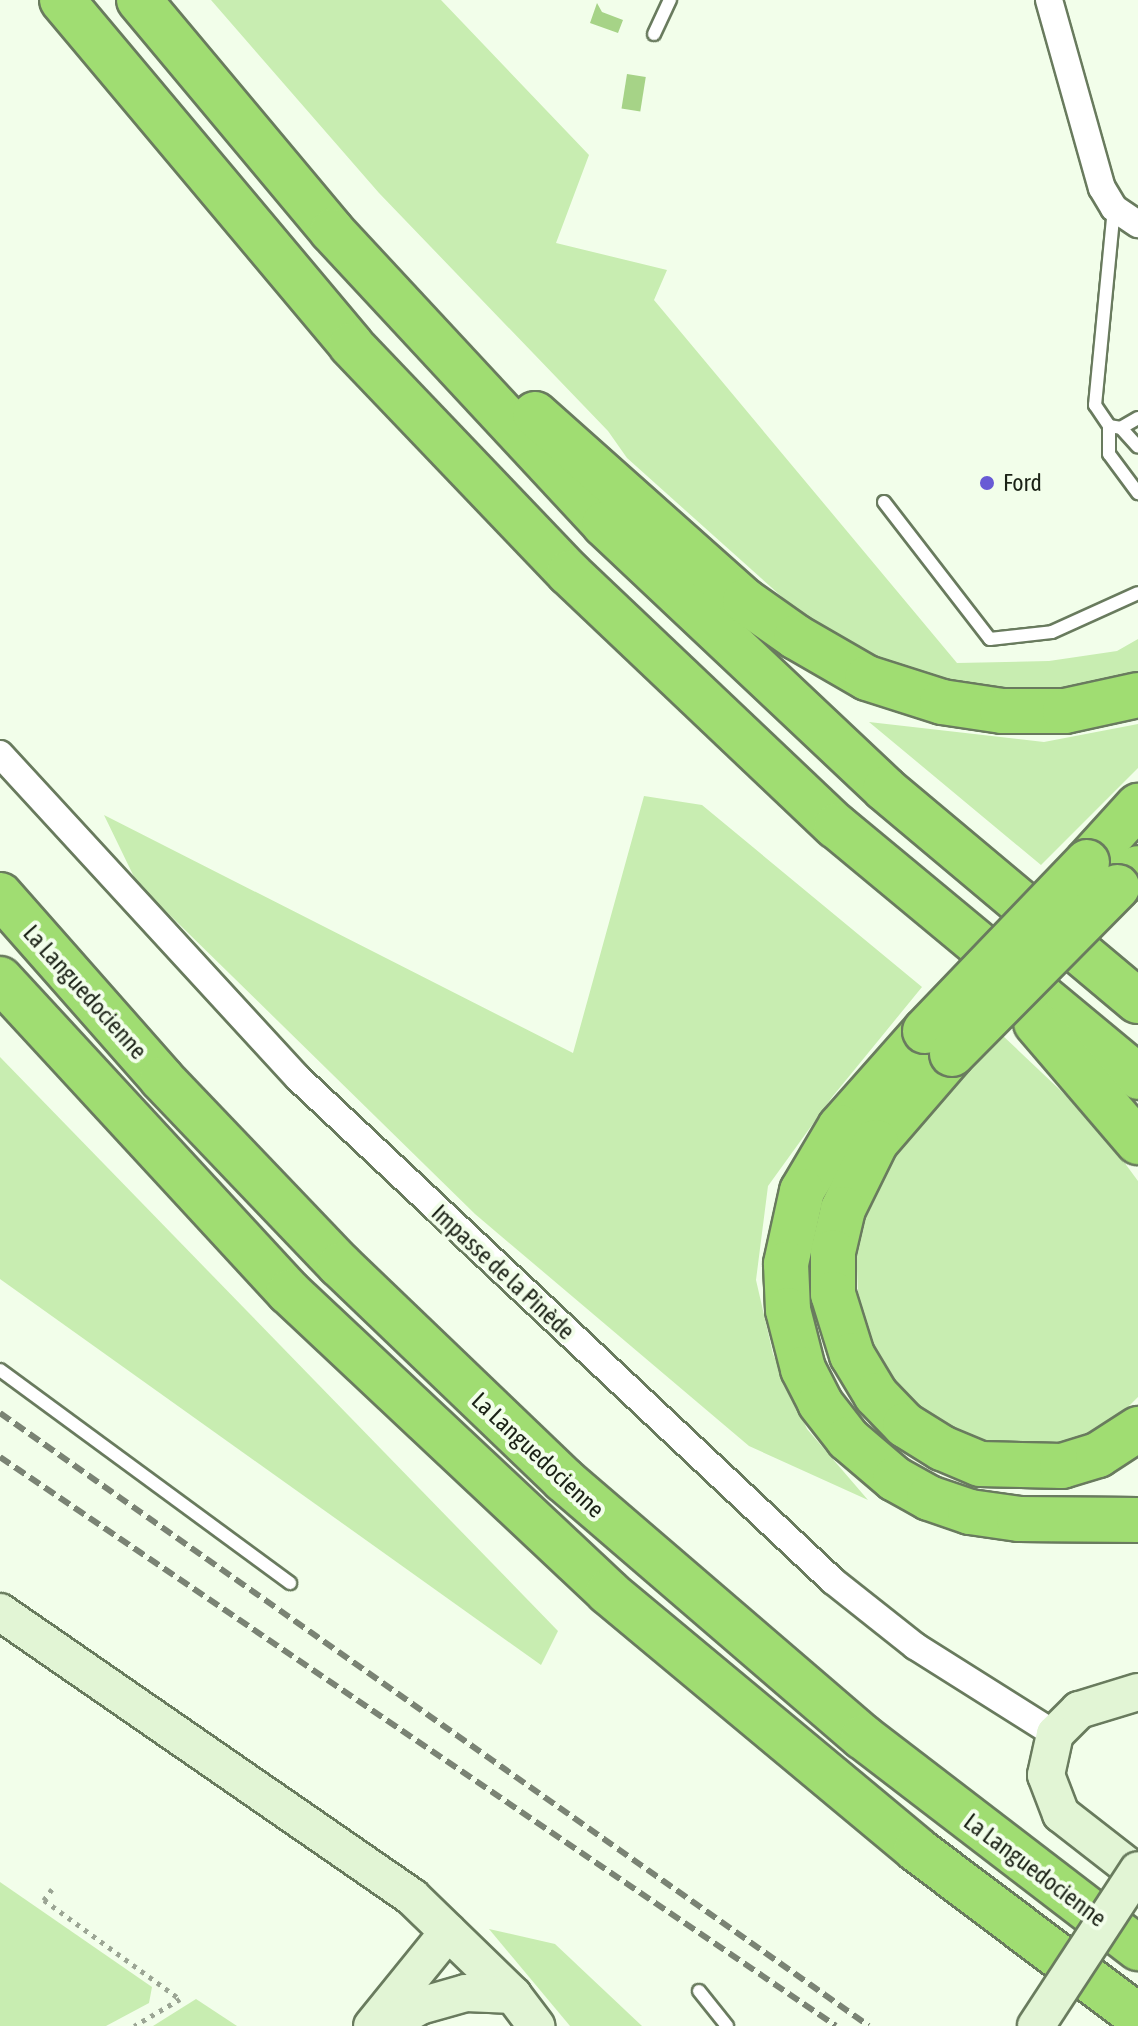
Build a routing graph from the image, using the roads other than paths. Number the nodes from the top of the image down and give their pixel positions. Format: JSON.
{"nodes":[{"id":1,"x":62,"y":0,"type":"edge"},
{"id":2,"x":139,"y":0,"type":"edge"},
{"id":3,"x":670,"y":0,"type":"edge"},
{"id":4,"x":1049,"y":0,"type":"edge"},
{"id":5,"x":654,"y":34,"type":"dead end"},
{"id":6,"x":1114,"y":208,"type":"junction"},
{"id":7,"x":1138,"y":224,"type":"edge"},
{"id":8,"x":332,"y":231,"type":"junction"},
{"id":9,"x":1138,"y":418,"type":"edge"},
{"id":10,"x":1115,"y":427,"type":"junction"},
{"id":11,"x":1138,"y":447,"type":"edge"},
{"id":12,"x":1138,"y":493,"type":"edge"},
{"id":13,"x":884,"y":502,"type":"dead end"},
{"id":14,"x":1138,"y":593,"type":"edge"},
{"id":15,"x":1138,"y":695,"type":"edge"},
{"id":16,"x":0,"y":754,"type":"edge"},
{"id":17,"x":1138,"y":806,"type":"edge"},
{"id":18,"x":1114,"y":872,"type":"edge"},
{"id":19,"x":0,"y":895,"type":"edge"},
{"id":20,"x":944,"y":920,"type":"junction"},
{"id":21,"x":0,"y":979,"type":"edge"},
{"id":22,"x":1138,"y":1001,"type":"edge"},
{"id":23,"x":939,"y":1042,"type":"junction"},
{"id":24,"x":1138,"y":1077,"type":"edge"},
{"id":25,"x":1138,"y":1142,"type":"edge"},
{"id":26,"x":0,"y":1370,"type":"edge"},
{"id":27,"x":1138,"y":1429,"type":"edge"},
{"id":28,"x":1138,"y":1520,"type":"edge"},
{"id":29,"x":290,"y":1583,"type":"dead end"},
{"id":30,"x":0,"y":1612,"type":"edge"},
{"id":31,"x":1138,"y":1692,"type":"edge"},
{"id":32,"x":1055,"y":1734,"type":"junction"},
{"id":33,"x":1138,"y":1872,"type":"edge"},
{"id":34,"x":448,"y":1932,"type":"junction"},
{"id":35,"x":1138,"y":1948,"type":"edge"},
{"id":36,"x":699,"y":1991,"type":"dead end"},
{"id":37,"x":513,"y":1995,"type":"junction"},
{"id":38,"x":1138,"y":2016,"type":"edge"},
{"id":39,"x":372,"y":2026,"type":"edge"},
{"id":40,"x":385,"y":2026,"type":"edge"},
{"id":41,"x":536,"y":2026,"type":"edge"},
{"id":42,"x":727,"y":2026,"type":"edge"},
{"id":43,"x":1036,"y":2026,"type":"edge"}],
"edges":[{"from":1,"to":20,"type":"highway"},
{"from":2,"to":8,"type":"highway"},
{"from":3,"to":5,"type":"lane"},
{"from":4,"to":6,"type":"street"},
{"from":6,"to":7,"type":"street"},
{"from":6,"to":10,"type":"lane"},
{"from":8,"to":15,"type":"highway"},
{"from":8,"to":22,"type":"highway"},
{"from":9,"to":10,"type":"lane"},
{"from":10,"to":11,"type":"lane"},
{"from":10,"to":12,"type":"lane"},
{"from":13,"to":14,"type":"lane"},
{"from":16,"to":32,"type":"street","name":"Impasse de la Pinède"},
{"from":17,"to":18,"type":"highway"},
{"from":18,"to":23,"type":"highway","bridge":true},
{"from":19,"to":35,"type":"highway","name":"La Languedocienne"},
{"from":20,"to":24,"type":"highway"},
{"from":20,"to":25,"type":"highway"},
{"from":21,"to":38,"type":"highway"},
{"from":23,"to":27,"type":"highway"},
{"from":23,"to":28,"type":"highway"},
{"from":26,"to":29,"type":"lane"},
{"from":30,"to":34,"type":"street"},
{"from":31,"to":32,"type":"street"},
{"from":32,"to":33,"type":"street"},
{"from":33,"to":43,"type":"street","bridge":true},
{"from":34,"to":37,"type":"street"},
{"from":34,"to":39,"type":"street"},
{"from":36,"to":42,"type":"lane"},
{"from":37,"to":40,"type":"street"},
{"from":37,"to":41,"type":"street"}]}
